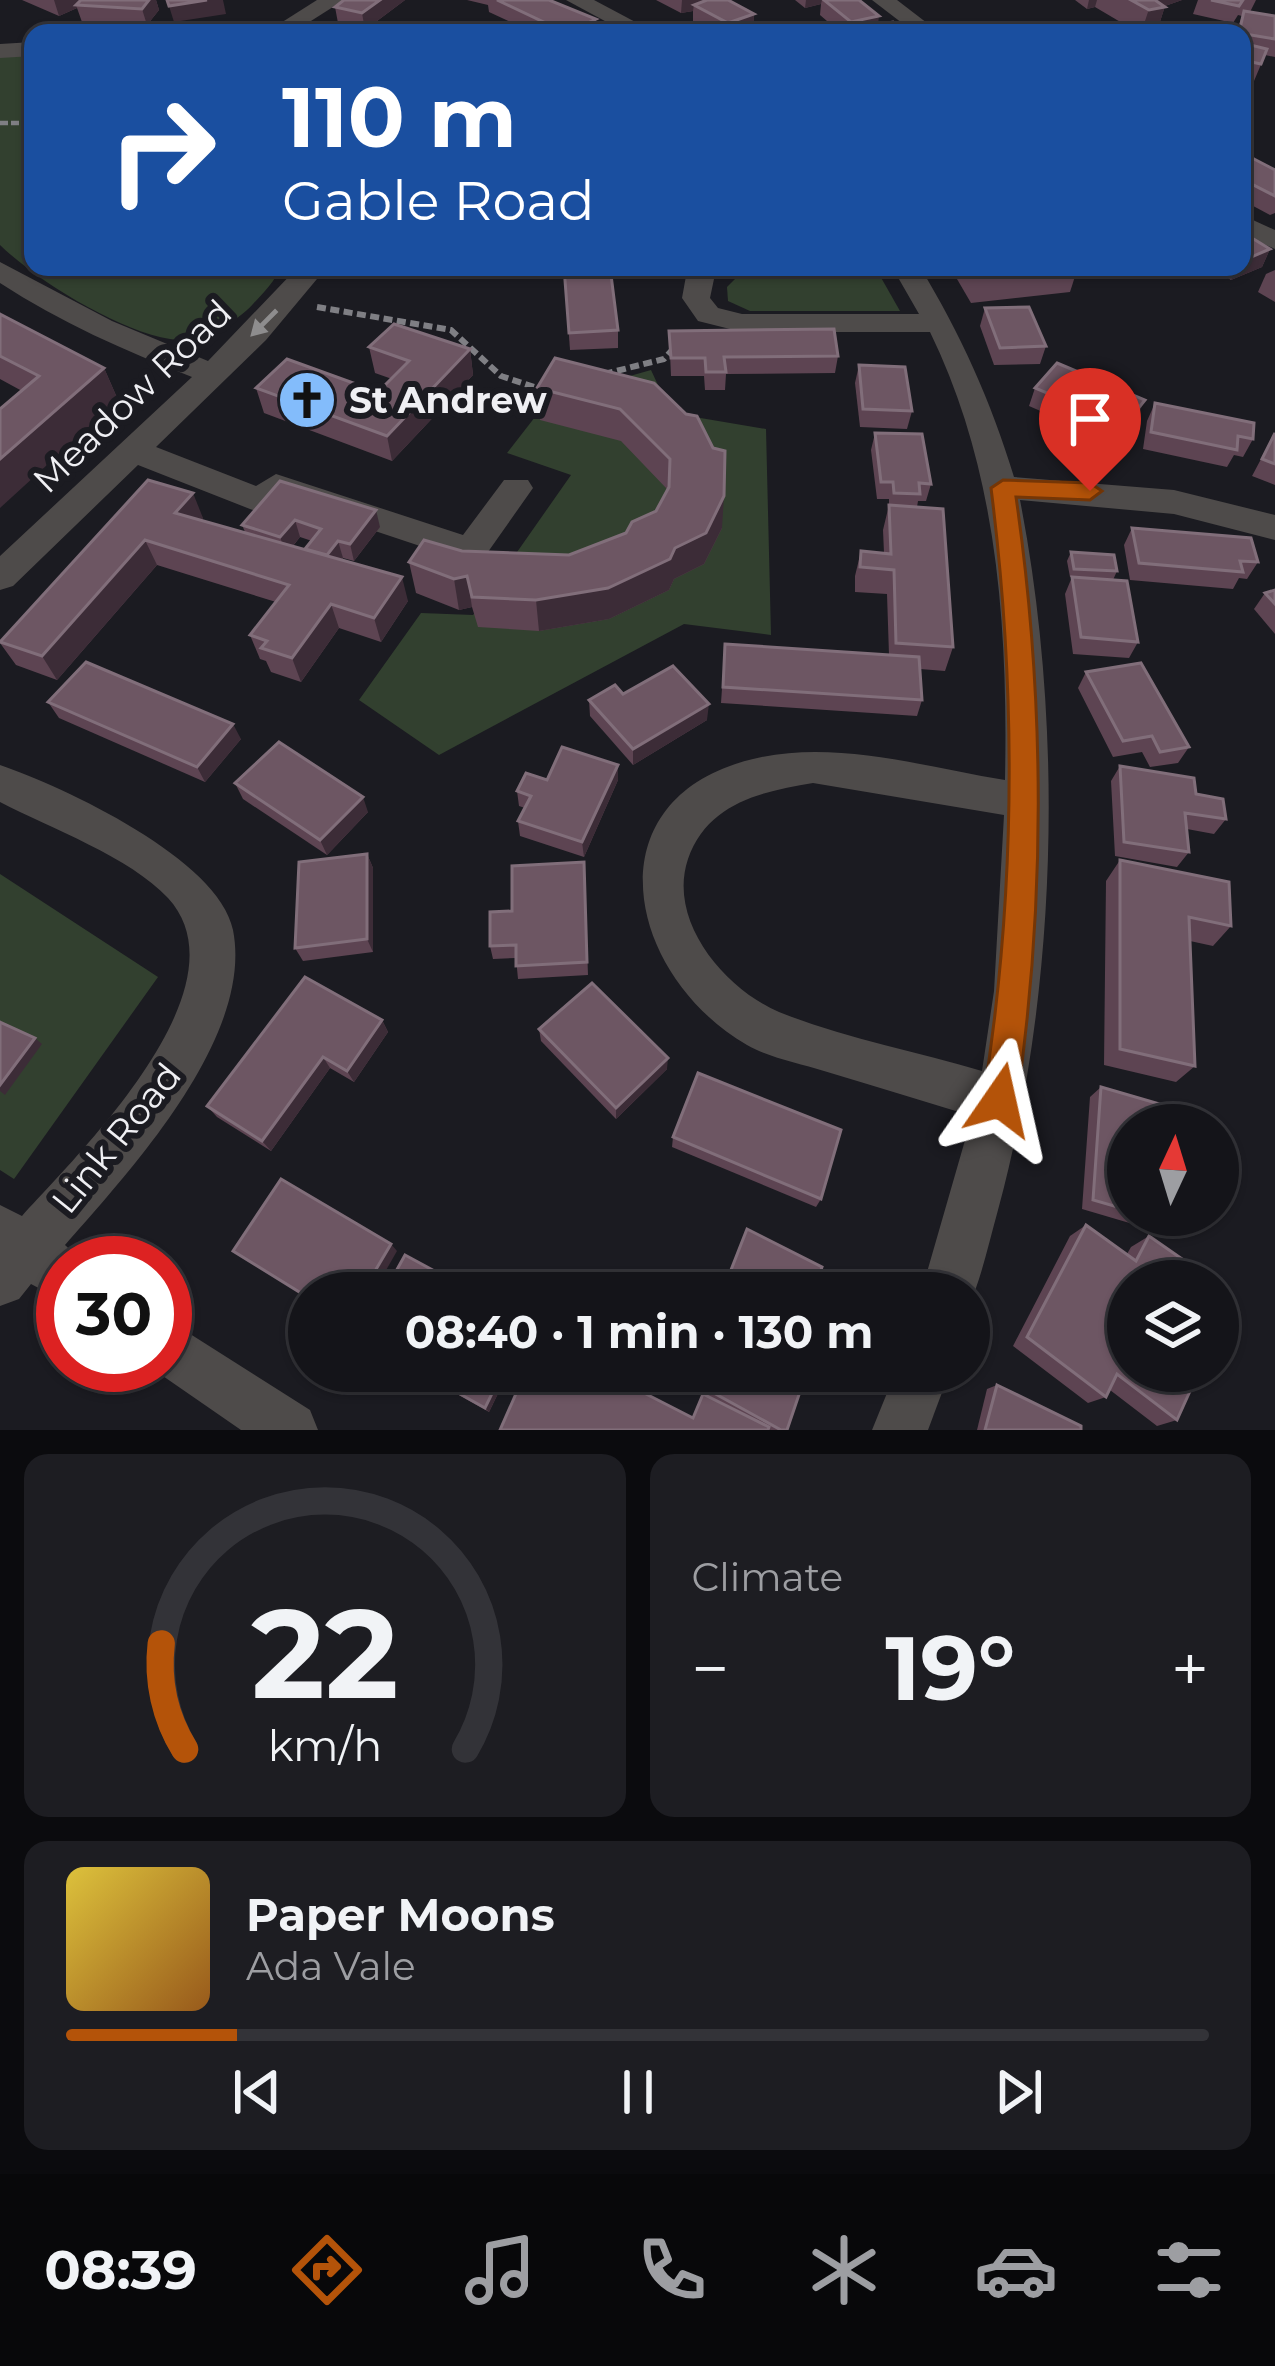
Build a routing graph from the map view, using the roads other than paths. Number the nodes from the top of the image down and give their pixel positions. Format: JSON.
{"nodes":[{"id":1,"x":333,"y":0,"type":"edge"},
{"id":2,"x":577,"y":0,"type":"edge"},
{"id":3,"x":883,"y":0,"type":"edge"},
{"id":4,"x":292,"y":24,"type":"edge"},
{"id":5,"x":626,"y":24,"type":"edge"},
{"id":6,"x":916,"y":24,"type":"edge"},
{"id":7,"x":0,"y":270,"type":"edge"},
{"id":8,"x":306,"y":276,"type":"edge"},
{"id":9,"x":700,"y":276,"type":"edge"},
{"id":10,"x":911,"y":276,"type":"edge"},
{"id":11,"x":936,"y":323,"type":"junction"},
{"id":12,"x":210,"y":373,"type":"junction"},
{"id":13,"x":131,"y":450,"type":"junction"},
{"id":14,"x":516,"y":488,"type":"dead end"},
{"id":15,"x":1003,"y":488,"type":"junction"},
{"id":16,"x":1275,"y":528,"type":"edge"},
{"id":17,"x":0,"y":577,"type":"edge"},
{"id":18,"x":0,"y":782,"type":"edge"},
{"id":19,"x":1026,"y":801,"type":"junction"},
{"id":20,"x":1000,"y":1100,"type":"junction"},
{"id":21,"x":22,"y":1259,"type":"edge"},
{"id":22,"x":954,"y":1272,"type":"edge"},
{"id":23,"x":192,"y":1363,"type":"edge"},
{"id":24,"x":915,"y":1392,"type":"edge"},
{"id":25,"x":290,"y":1430,"type":"edge"},
{"id":26,"x":900,"y":1430,"type":"edge"}],
"edges":[{"from":1,"to":4,"type":"street"},
{"from":2,"to":5,"type":"street"},
{"from":3,"to":6,"type":"street"},
{"from":7,"to":12,"type":"street"},
{"from":8,"to":12,"type":"street","name":"Meadow Road","one_way":true},
{"from":9,"to":11,"type":"street"},
{"from":10,"to":11,"type":"street"},
{"from":11,"to":15,"type":"street"},
{"from":12,"to":13,"type":"street","name":"Meadow Road"},
{"from":13,"to":14,"type":"street"},
{"from":13,"to":17,"type":"street","name":"Meadow Road"},
{"from":15,"to":16,"type":"street"},
{"from":15,"to":19,"type":"street"},
{"from":18,"to":21,"type":"street","name":"Link Road"},
{"from":19,"to":20,"type":"street"},
{"from":19,"to":20,"type":"street"},
{"from":20,"to":22,"type":"street"},
{"from":23,"to":25,"type":"street"},
{"from":24,"to":26,"type":"street"}]}
